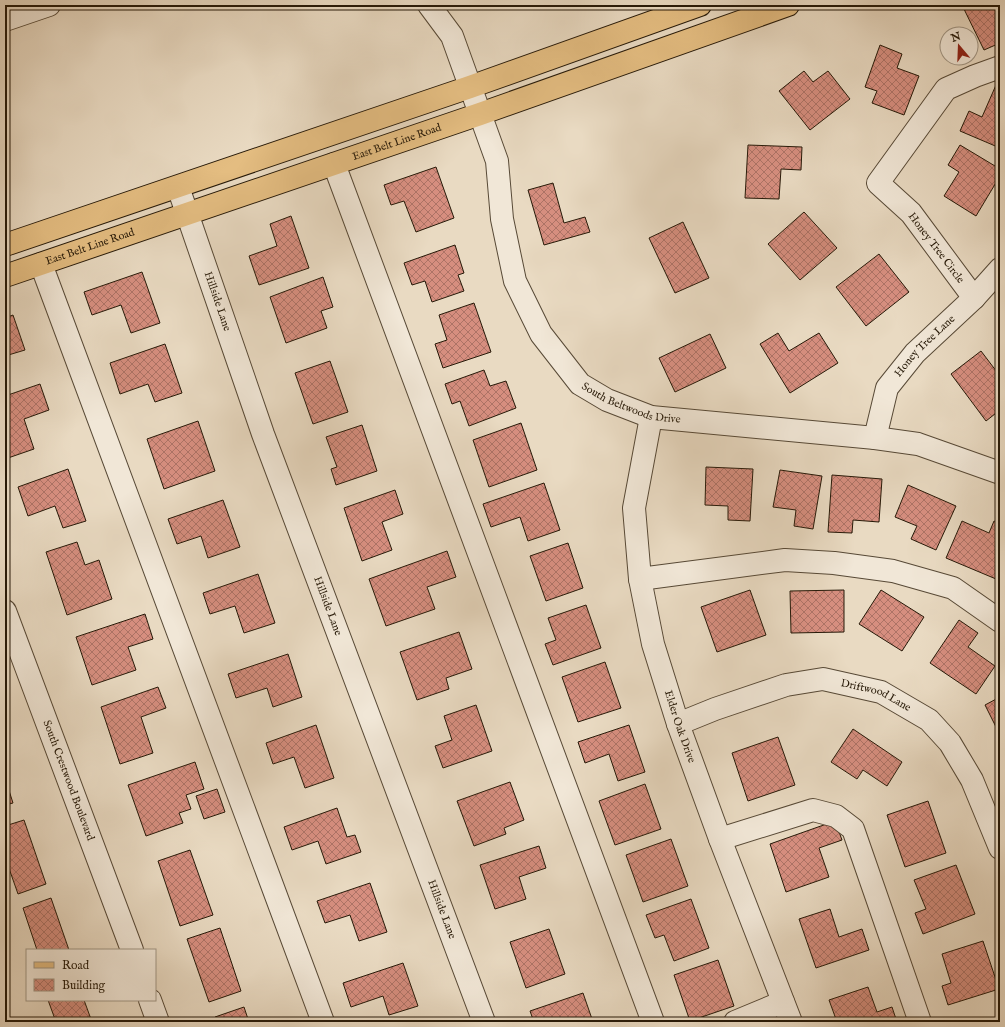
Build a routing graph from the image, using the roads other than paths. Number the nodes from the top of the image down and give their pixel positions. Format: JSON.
{"nodes":[{"id":1,"x":50,"y":5,"type":"edge"},
{"id":2,"x":429,"y":5,"type":"edge"},
{"id":3,"x":700,"y":5,"type":"edge"},
{"id":4,"x":788,"y":5,"type":"edge"},
{"id":5,"x":5,"y":20,"type":"edge"},
{"id":6,"x":1000,"y":67,"type":"edge"},
{"id":7,"x":470,"y":87,"type":"junction"},
{"id":8,"x":480,"y":114,"type":"junction"},
{"id":9,"x":334,"y":164,"type":"junction"},
{"id":10,"x":178,"y":187,"type":"junction"},
{"id":11,"x":187,"y":214,"type":"junction"},
{"id":12,"x":5,"y":245,"type":"edge"},
{"id":13,"x":41,"y":264,"type":"junction"},
{"id":14,"x":1000,"y":269,"type":"edge"},
{"id":15,"x":5,"y":276,"type":"edge"},
{"id":16,"x":974,"y":298,"type":"junction"},
{"id":17,"x":651,"y":417,"type":"junction"},
{"id":18,"x":875,"y":438,"type":"junction"},
{"id":19,"x":1000,"y":473,"type":"edge"},
{"id":20,"x":640,"y":579,"type":"junction"},
{"id":21,"x":5,"y":611,"type":"edge"},
{"id":22,"x":1000,"y":621,"type":"edge"},
{"id":23,"x":678,"y":724,"type":"junction"},
{"id":24,"x":720,"y":839,"type":"junction"},
{"id":25,"x":1000,"y":848,"type":"edge"},
{"id":26,"x":132,"y":949,"type":"edge"},
{"id":27,"x":150,"y":1001,"type":"edge"},
{"id":28,"x":783,"y":1002,"type":"junction"},
{"id":29,"x":158,"y":1022,"type":"edge"},
{"id":30,"x":322,"y":1022,"type":"edge"},
{"id":31,"x":484,"y":1022,"type":"edge"},
{"id":32,"x":653,"y":1022,"type":"edge"},
{"id":33,"x":735,"y":1022,"type":"edge"},
{"id":34,"x":791,"y":1022,"type":"edge"},
{"id":35,"x":920,"y":1022,"type":"edge"}],
"edges":[{"from":1,"to":5,"type":"street"},
{"from":2,"to":7,"type":"street","name":"South Beltwoods Drive"},
{"from":3,"to":7,"type":"main road"},
{"from":4,"to":8,"type":"main road","name":"East Belt Line Road"},
{"from":6,"to":16,"type":"street","name":"Honey Tree Circle"},
{"from":7,"to":8,"type":"street","name":"South Beltwoods Drive"},
{"from":7,"to":10,"type":"main road"},
{"from":8,"to":9,"type":"main road","name":"East Belt Line Road"},
{"from":8,"to":17,"type":"street","name":"South Beltwoods Drive"},
{"from":9,"to":11,"type":"main road","name":"East Belt Line Road"},
{"from":9,"to":32,"type":"street"},
{"from":10,"to":11,"type":"street","name":"Hillside Lane"},
{"from":10,"to":12,"type":"main road"},
{"from":11,"to":13,"type":"main road","name":"East Belt Line Road"},
{"from":11,"to":31,"type":"street","name":"Hillside Lane"},
{"from":13,"to":15,"type":"main road","name":"East Belt Line Road"},
{"from":13,"to":30,"type":"street"},
{"from":14,"to":16,"type":"street","name":"Honey Tree Lane"},
{"from":16,"to":18,"type":"street","name":"Honey Tree Lane"},
{"from":17,"to":18,"type":"street","name":"South Beltwoods Drive"},
{"from":17,"to":20,"type":"street","name":"Elder Oak Drive"},
{"from":18,"to":19,"type":"street","name":"South Beltwoods Drive"},
{"from":20,"to":22,"type":"street"},
{"from":20,"to":23,"type":"street","name":"Elder Oak Drive"},
{"from":21,"to":26,"type":"street","name":"South Crestwood Boulevard"},
{"from":23,"to":24,"type":"street","name":"Elder Oak Drive"},
{"from":23,"to":25,"type":"street","name":"Driftwood Lane"},
{"from":24,"to":28,"type":"street","name":"Elder Oak Drive"},
{"from":24,"to":35,"type":"street"},
{"from":27,"to":29,"type":"street"},
{"from":28,"to":33,"type":"street"},
{"from":28,"to":34,"type":"street","name":"Elder Oak Drive"}]}
